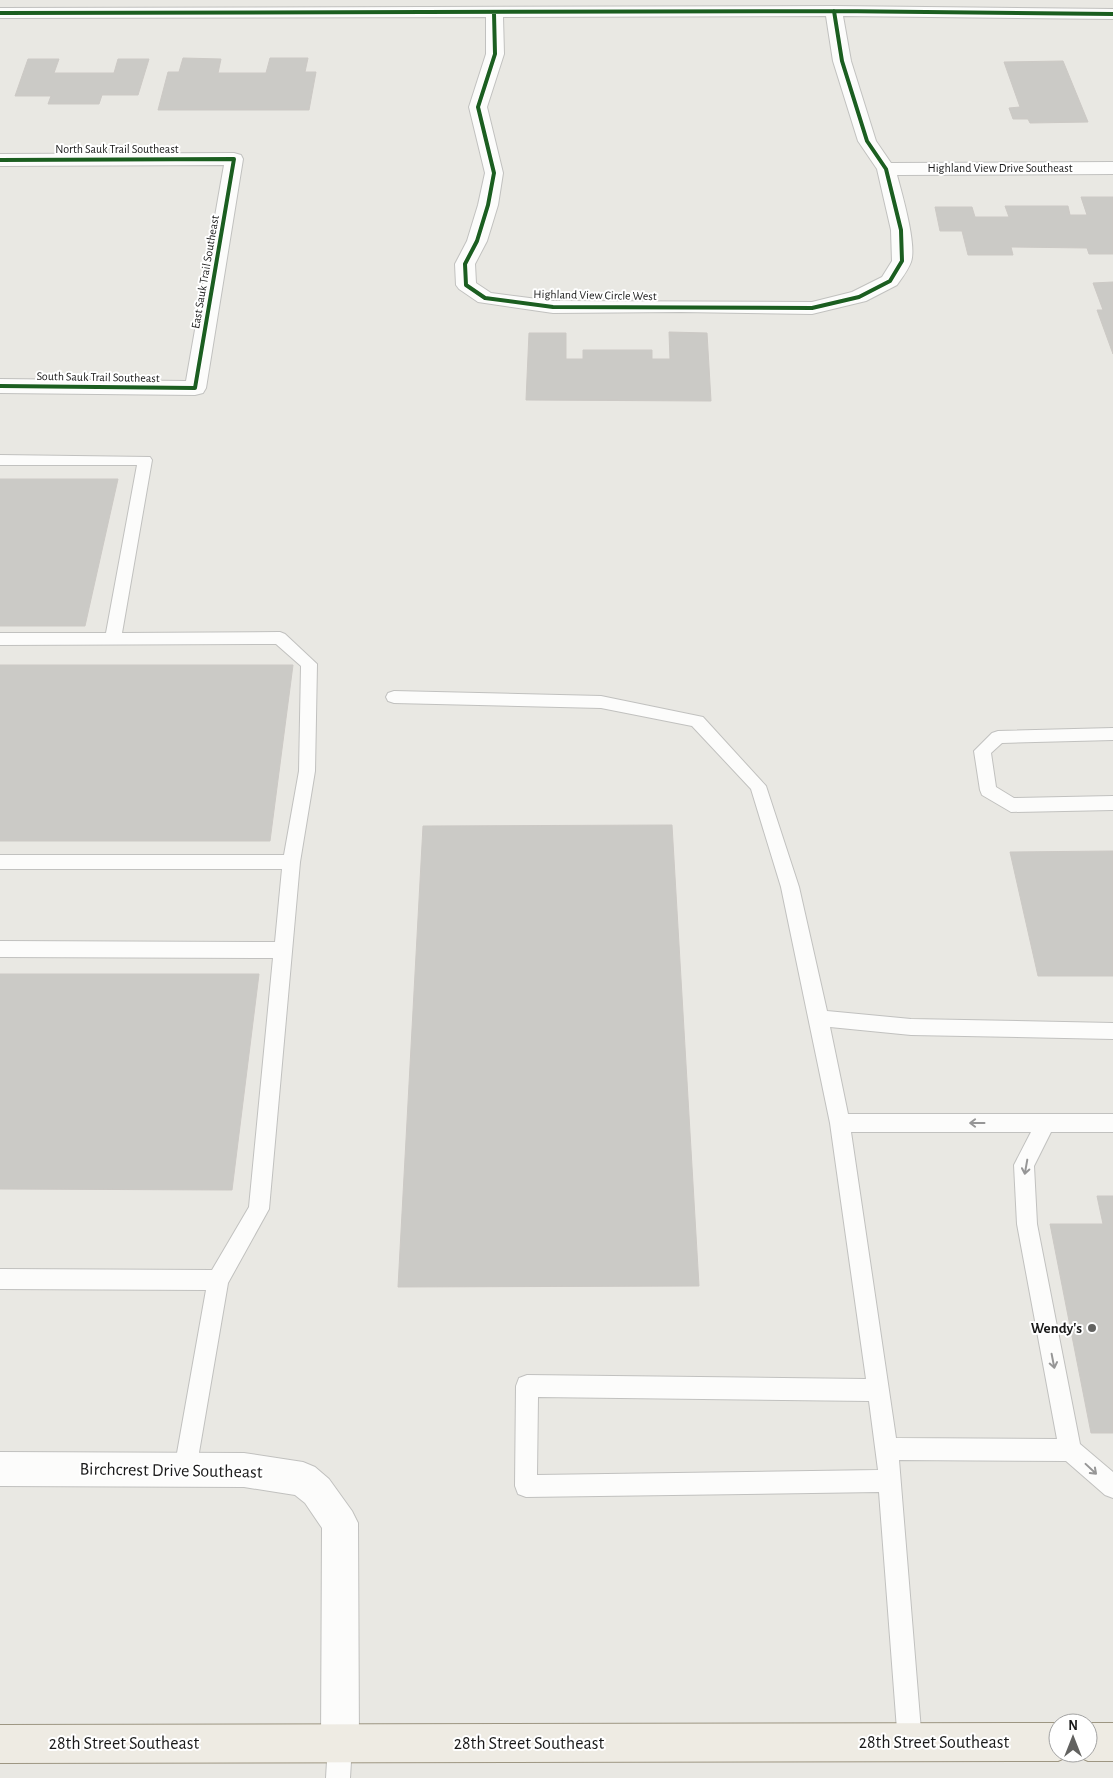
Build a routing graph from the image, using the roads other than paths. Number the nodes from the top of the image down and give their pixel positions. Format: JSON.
{"nodes":[{"id":1,"x":834,"y":11,"type":"junction"},
{"id":2,"x":0,"y":13,"type":"edge"},
{"id":3,"x":494,"y":13,"type":"junction"},
{"id":4,"x":1113,"y":14,"type":"edge"},
{"id":5,"x":234,"y":159,"type":"joint"},
{"id":6,"x":0,"y":160,"type":"edge"},
{"id":7,"x":1113,"y":168,"type":"edge"},
{"id":8,"x":886,"y":169,"type":"junction"},
{"id":9,"x":0,"y":386,"type":"edge"},
{"id":10,"x":195,"y":388,"type":"joint"},
{"id":11,"x":0,"y":460,"type":"edge"},
{"id":12,"x":113,"y":639,"type":"junction"},
{"id":13,"x":0,"y":640,"type":"edge"},
{"id":14,"x":394,"y":697,"type":"dead end"},
{"id":15,"x":1113,"y":734,"type":"edge"},
{"id":16,"x":1113,"y":804,"type":"edge"},
{"id":17,"x":0,"y":862,"type":"edge"},
{"id":18,"x":291,"y":862,"type":"junction"},
{"id":19,"x":0,"y":949,"type":"edge"},
{"id":20,"x":284,"y":950,"type":"junction"},
{"id":21,"x":819,"y":1018,"type":"junction"},
{"id":22,"x":1113,"y":1031,"type":"edge"},
{"id":23,"x":840,"y":1123,"type":"junction"},
{"id":24,"x":1046,"y":1123,"type":"junction"},
{"id":25,"x":1113,"y":1123,"type":"edge"},
{"id":26,"x":0,"y":1279,"type":"edge"},
{"id":27,"x":218,"y":1280,"type":"junction"},
{"id":28,"x":878,"y":1390,"type":"junction"},
{"id":29,"x":887,"y":1449,"type":"junction"},
{"id":30,"x":1070,"y":1450,"type":"junction"},
{"id":31,"x":0,"y":1469,"type":"edge"},
{"id":32,"x":186,"y":1470,"type":"junction"},
{"id":33,"x":889,"y":1481,"type":"junction"},
{"id":34,"x":1113,"y":1487,"type":"edge"},
{"id":35,"x":1048,"y":1742,"type":"edge"},
{"id":36,"x":1098,"y":1742,"type":"edge"},
{"id":37,"x":1113,"y":1742,"type":"edge"},
{"id":38,"x":910,"y":1743,"type":"junction"},
{"id":39,"x":0,"y":1744,"type":"edge"},
{"id":40,"x":339,"y":1761,"type":"edge"}],
"edges":[{"from":1,"to":3,"type":"street"},
{"from":1,"to":4,"type":"street"},
{"from":1,"to":8,"type":"street"},
{"from":2,"to":3,"type":"street"},
{"from":3,"to":8,"type":"street","name":"Highland View Circle West"},
{"from":5,"to":6,"type":"street","name":"North Sauk Trail Southeast"},
{"from":5,"to":10,"type":"street","name":"East Sauk Trail Southeast"},
{"from":7,"to":8,"type":"street","name":"Highland View Drive Southeast"},
{"from":9,"to":10,"type":"street","name":"South Sauk Trail Southeast"},
{"from":11,"to":12,"type":"lane"},
{"from":12,"to":13,"type":"lane"},
{"from":12,"to":18,"type":"lane"},
{"from":14,"to":21,"type":"lane"},
{"from":15,"to":16,"type":"lane"},
{"from":17,"to":18,"type":"lane"},
{"from":18,"to":20,"type":"lane"},
{"from":19,"to":20,"type":"lane"},
{"from":20,"to":27,"type":"lane"},
{"from":21,"to":22,"type":"lane"},
{"from":21,"to":23,"type":"lane"},
{"from":24,"to":23,"type":"lane","one_way":true},
{"from":23,"to":28,"type":"lane"},
{"from":24,"to":25,"type":"lane"},
{"from":24,"to":30,"type":"lane","one_way":true},
{"from":26,"to":27,"type":"lane"},
{"from":27,"to":32,"type":"lane"},
{"from":28,"to":29,"type":"lane"},
{"from":28,"to":33,"type":"lane"},
{"from":29,"to":30,"type":"lane"},
{"from":29,"to":33,"type":"lane"},
{"from":30,"to":34,"type":"lane","one_way":true},
{"from":31,"to":32,"type":"street","name":"Birchcrest Drive Southeast"},
{"from":32,"to":40,"type":"street","name":"Birchcrest Drive Southeast"},
{"from":33,"to":38,"type":"lane"},
{"from":35,"to":38,"type":"main road","name":"28th Street Southeast"},
{"from":36,"to":37,"type":"main road"},
{"from":38,"to":40,"type":"main road","name":"28th Street Southeast"},
{"from":39,"to":40,"type":"main road","name":"28th Street Southeast"}]}
